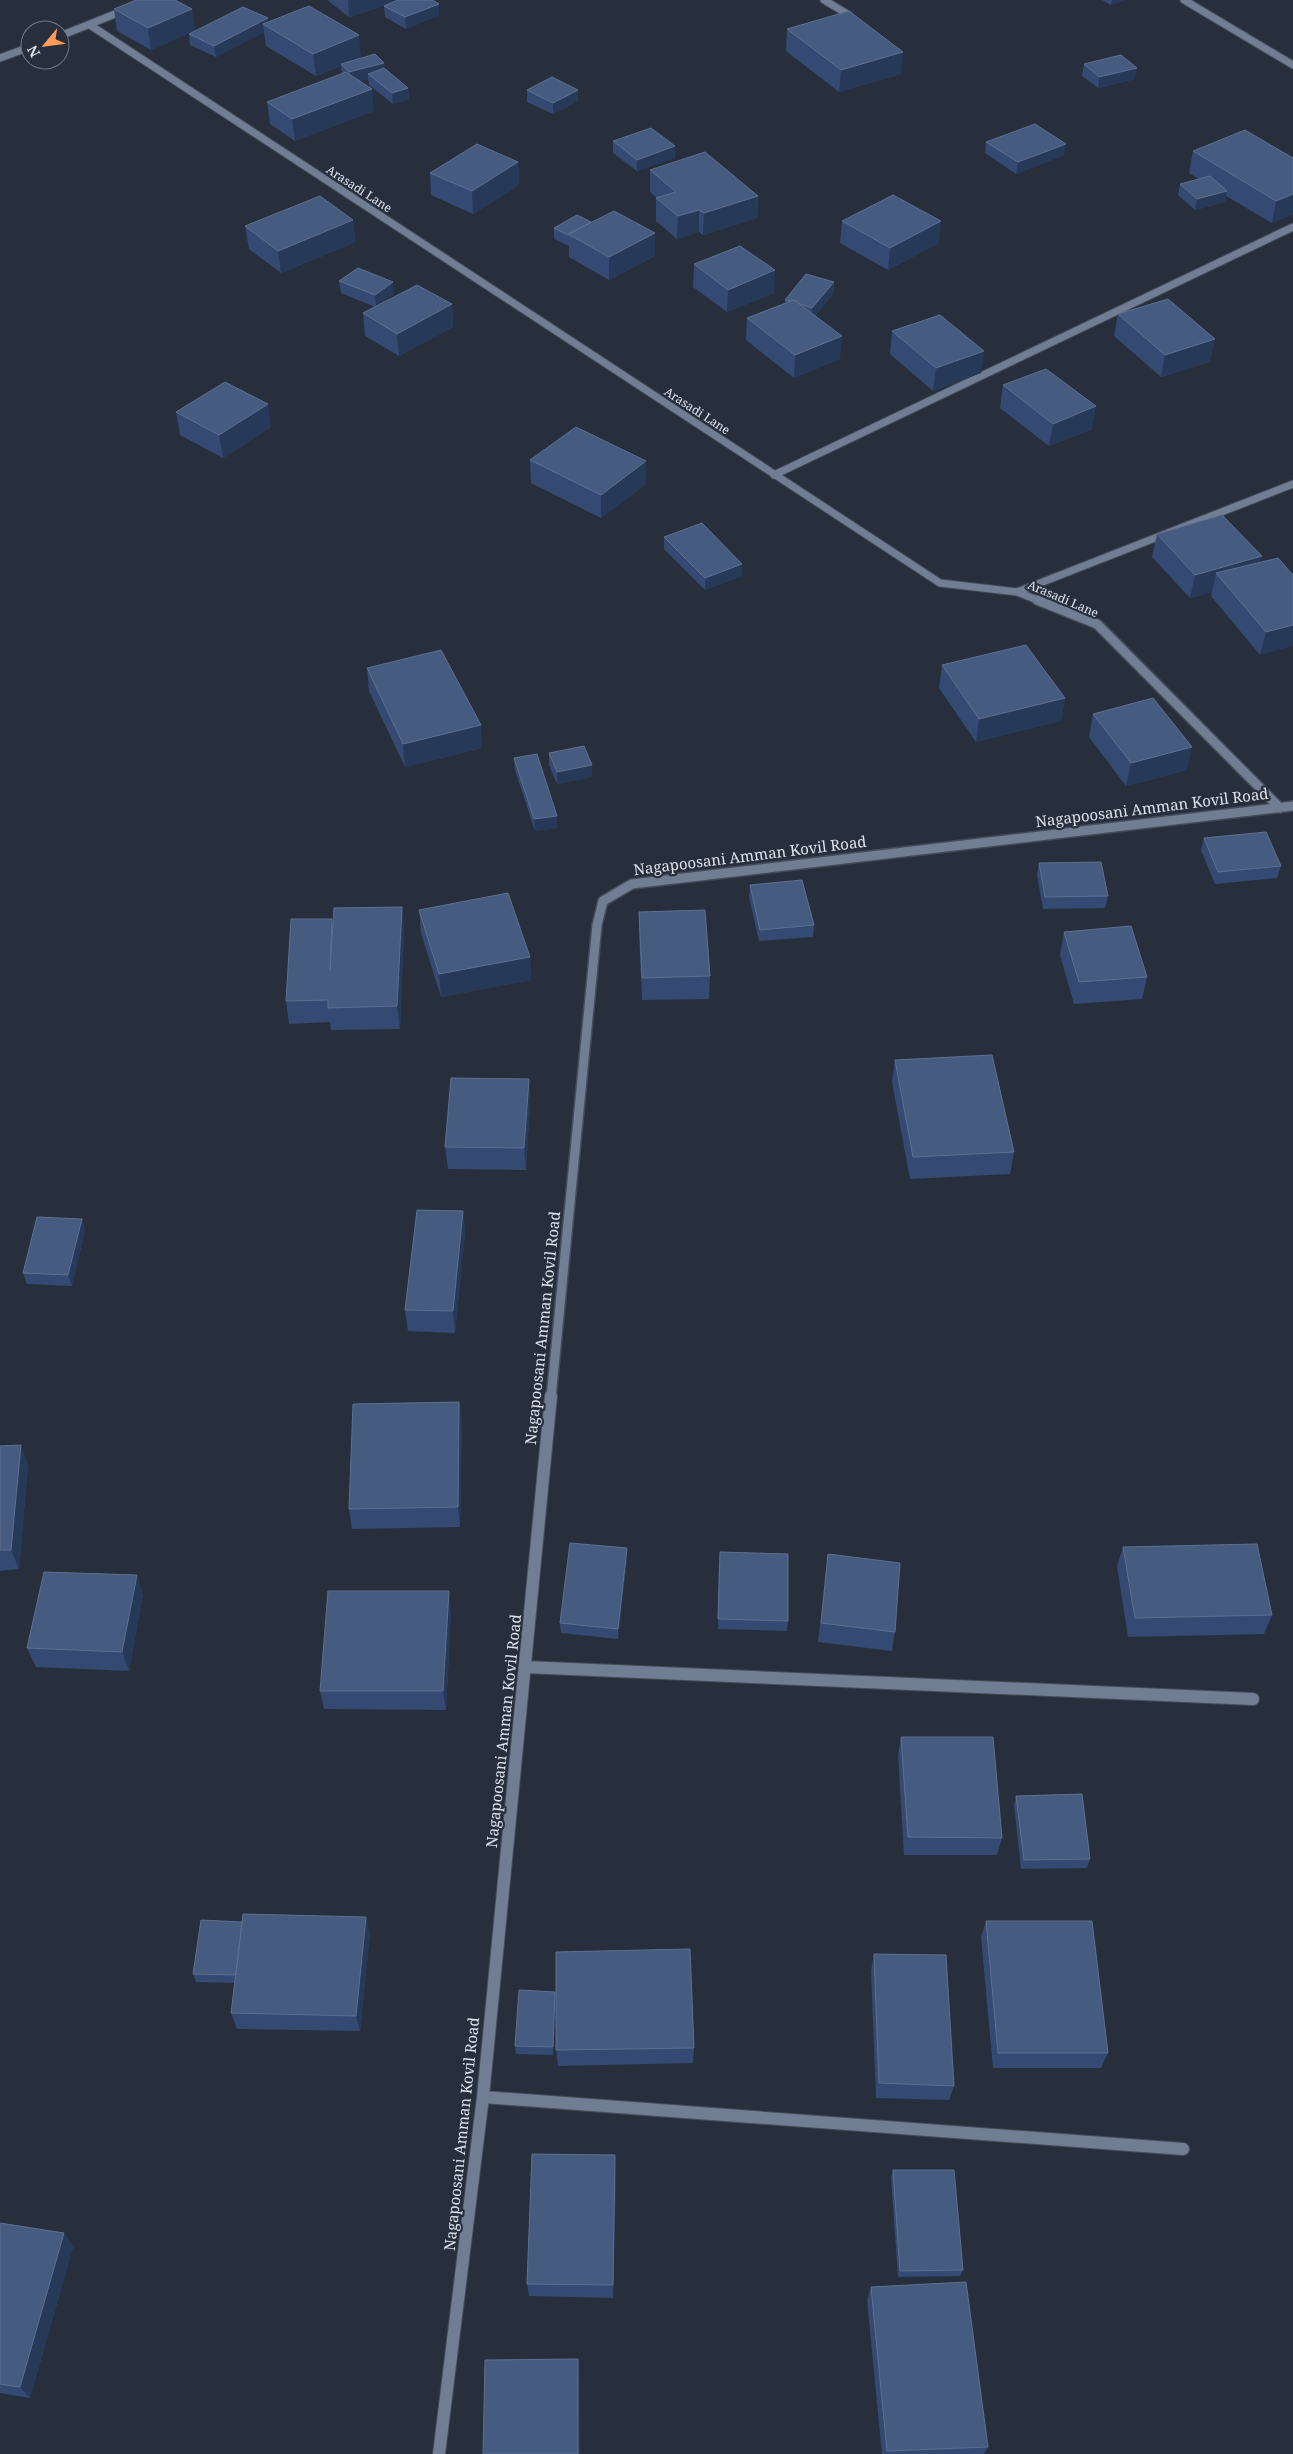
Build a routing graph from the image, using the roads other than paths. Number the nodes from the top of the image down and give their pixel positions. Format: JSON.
{"nodes":[{"id":1,"x":150,"y":0,"type":"edge"},
{"id":2,"x":824,"y":0,"type":"edge"},
{"id":3,"x":1184,"y":0,"type":"edge"},
{"id":4,"x":849,"y":15,"type":"edge"},
{"id":5,"x":90,"y":25,"type":"junction"},
{"id":6,"x":70,"y":32,"type":"edge"},
{"id":7,"x":20,"y":50,"type":"edge"},
{"id":8,"x":0,"y":58,"type":"edge"},
{"id":9,"x":1293,"y":65,"type":"edge"},
{"id":10,"x":1293,"y":227,"type":"edge"},
{"id":11,"x":774,"y":475,"type":"junction"},
{"id":12,"x":1293,"y":484,"type":"edge"},
{"id":13,"x":1017,"y":592,"type":"junction"},
{"id":14,"x":1293,"y":806,"type":"edge"},
{"id":15,"x":1280,"y":808,"type":"junction"},
{"id":16,"x":525,"y":1667,"type":"junction"},
{"id":17,"x":1253,"y":1699,"type":"dead end"},
{"id":18,"x":483,"y":2097,"type":"junction"},
{"id":19,"x":1183,"y":2149,"type":"dead end"},
{"id":20,"x":440,"y":2454,"type":"edge"}],
"edges":[{"from":1,"to":5,"type":"street"},
{"from":2,"to":4,"type":"street"},
{"from":3,"to":9,"type":"street"},
{"from":5,"to":6,"type":"street"},
{"from":5,"to":11,"type":"street","name":"Arasadi Lane"},
{"from":7,"to":8,"type":"street"},
{"from":10,"to":11,"type":"street"},
{"from":11,"to":13,"type":"street","name":"Arasadi Lane"},
{"from":12,"to":13,"type":"street"},
{"from":13,"to":15,"type":"street","name":"Arasadi Lane"},
{"from":14,"to":15,"type":"street","name":"Nagapoosani Amman Kovil Road"},
{"from":15,"to":16,"type":"street","name":"Nagapoosani Amman Kovil Road"},
{"from":16,"to":17,"type":"street"},
{"from":16,"to":18,"type":"street","name":"Nagapoosani Amman Kovil Road"},
{"from":18,"to":19,"type":"street"},
{"from":18,"to":20,"type":"street","name":"Nagapoosani Amman Kovil Road"}]}
